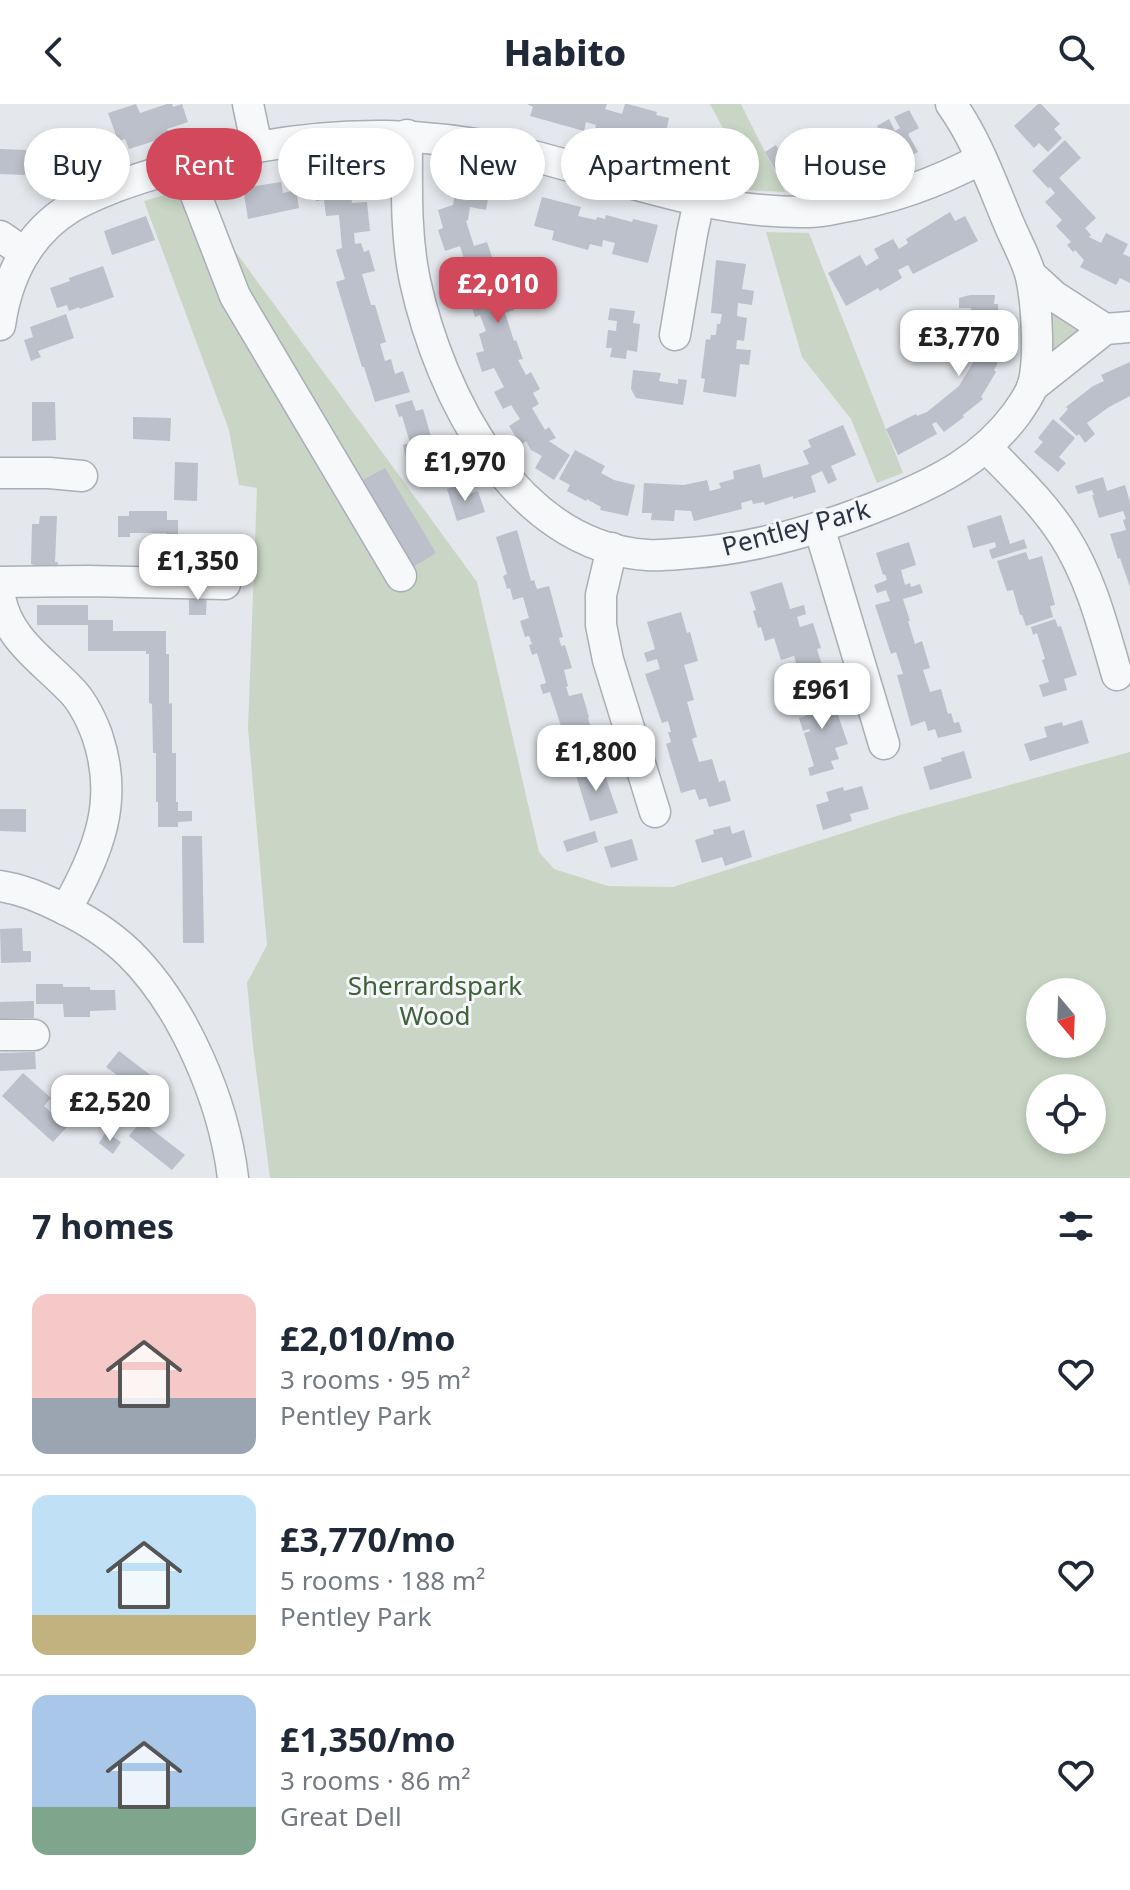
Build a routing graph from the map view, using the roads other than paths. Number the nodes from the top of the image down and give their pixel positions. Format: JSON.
{"nodes":[{"id":1,"x":248,"y":104,"type":"edge"},
{"id":2,"x":951,"y":104,"type":"edge"},
{"id":3,"x":253,"y":128,"type":"edge"},
{"id":4,"x":414,"y":136,"type":"edge"},
{"id":5,"x":981,"y":159,"type":"junction"},
{"id":6,"x":146,"y":177,"type":"edge"},
{"id":7,"x":198,"y":200,"type":"edge"},
{"id":8,"x":408,"y":200,"type":"edge"},
{"id":9,"x":699,"y":201,"type":"junction"},
{"id":10,"x":12,"y":244,"type":"edge"},
{"id":11,"x":1031,"y":275,"type":"junction"},
{"id":12,"x":0,"y":325,"type":"edge"},
{"id":13,"x":1117,"y":328,"type":"edge"},
{"id":14,"x":675,"y":335,"type":"dead end"},
{"id":15,"x":1032,"y":387,"type":"junction"},
{"id":16,"x":987,"y":448,"type":"junction"},
{"id":17,"x":0,"y":473,"type":"edge"},
{"id":18,"x":82,"y":476,"type":"dead end"},
{"id":19,"x":819,"y":527,"type":"junction"},
{"id":20,"x":612,"y":548,"type":"junction"},
{"id":21,"x":401,"y":576,"type":"dead end"},
{"id":22,"x":0,"y":582,"type":"edge"},
{"id":23,"x":225,"y":584,"type":"dead end"},
{"id":24,"x":0,"y":597,"type":"edge"},
{"id":25,"x":1117,"y":675,"type":"dead end"},
{"id":26,"x":884,"y":744,"type":"dead end"},
{"id":27,"x":655,"y":812,"type":"dead end"},
{"id":28,"x":0,"y":886,"type":"edge"},
{"id":29,"x":66,"y":910,"type":"junction"},
{"id":30,"x":0,"y":1035,"type":"edge"},
{"id":31,"x":34,"y":1035,"type":"dead end"},
{"id":32,"x":233,"y":1178,"type":"edge"}],
"edges":[{"from":1,"to":3,"type":"street"},
{"from":2,"to":5,"type":"street","name":"Pentley Park"},
{"from":4,"to":9,"type":"street"},
{"from":5,"to":9,"type":"street"},
{"from":5,"to":11,"type":"street","name":"Pentley Park"},
{"from":6,"to":10,"type":"street"},
{"from":7,"to":21,"type":"street"},
{"from":8,"to":20,"type":"street","name":"Pentley Park"},
{"from":9,"to":14,"type":"street"},
{"from":10,"to":12,"type":"street"},
{"from":11,"to":13,"type":"street"},
{"from":11,"to":15,"type":"street","name":"Pentley Park"},
{"from":13,"to":15,"type":"street"},
{"from":15,"to":16,"type":"street","name":"Pentley Park"},
{"from":16,"to":19,"type":"street","name":"Pentley Park"},
{"from":16,"to":25,"type":"street"},
{"from":17,"to":18,"type":"street"},
{"from":19,"to":20,"type":"street","name":"Pentley Park"},
{"from":19,"to":26,"type":"street"},
{"from":20,"to":27,"type":"street"},
{"from":22,"to":23,"type":"street"},
{"from":24,"to":29,"type":"street"},
{"from":28,"to":29,"type":"street"},
{"from":29,"to":32,"type":"street"},
{"from":30,"to":31,"type":"street"}]}
